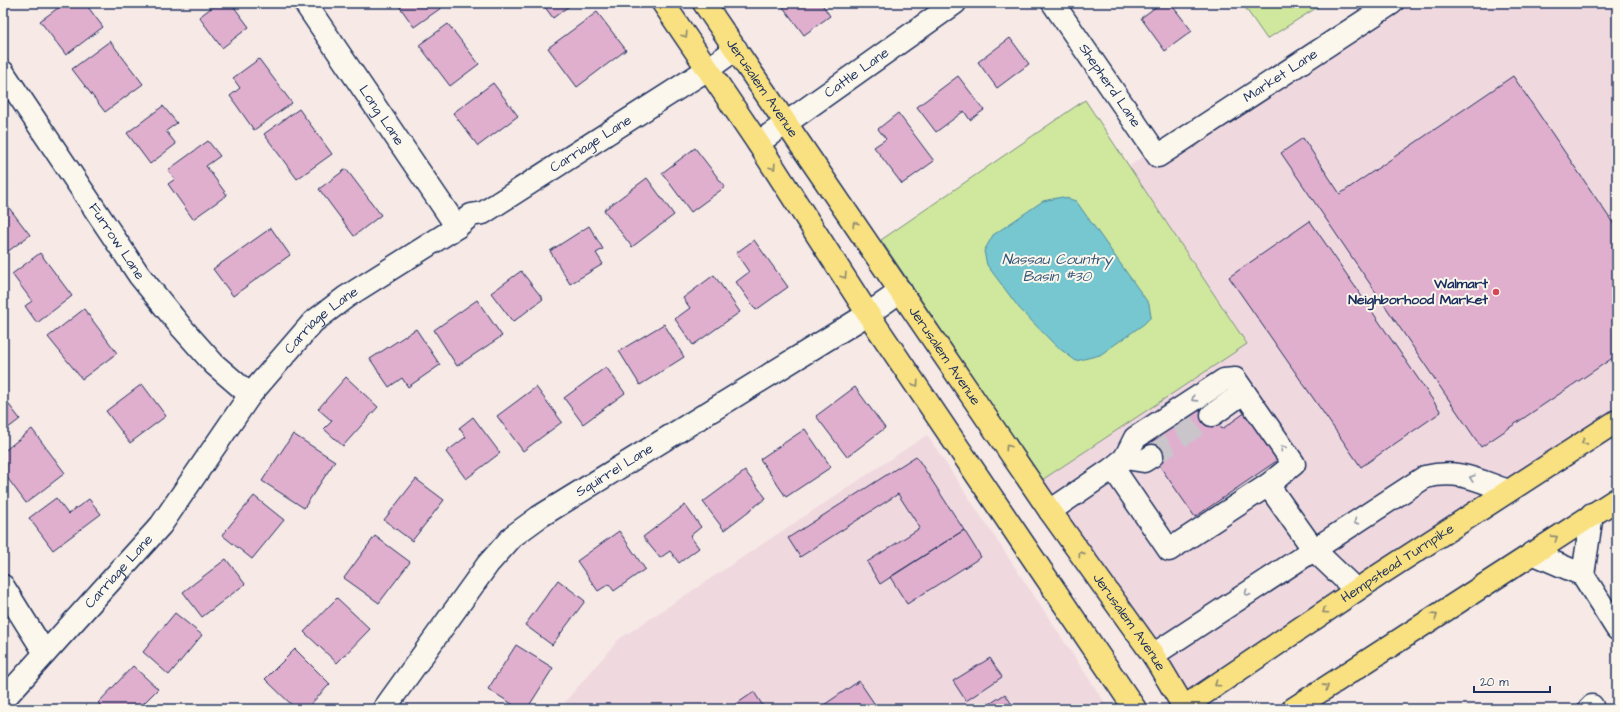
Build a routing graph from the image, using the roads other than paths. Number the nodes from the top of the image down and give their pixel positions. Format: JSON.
{"nodes":[{"id":1,"x":306,"y":3,"type":"edge"},
{"id":2,"x":663,"y":3,"type":"edge"},
{"id":3,"x":704,"y":3,"type":"edge"},
{"id":4,"x":955,"y":3,"type":"edge"},
{"id":5,"x":1053,"y":3,"type":"edge"},
{"id":6,"x":1392,"y":3,"type":"edge"},
{"id":7,"x":736,"y":49,"type":"junction"},
{"id":8,"x":708,"y":69,"type":"junction"},
{"id":9,"x":3,"y":72,"type":"edge"},
{"id":10,"x":787,"y":123,"type":"junction"},
{"id":11,"x":758,"y":143,"type":"junction"},
{"id":12,"x":1169,"y":148,"type":"joint"},
{"id":13,"x":457,"y":228,"type":"junction"},
{"id":14,"x":901,"y":291,"type":"junction"},
{"id":15,"x":868,"y":314,"type":"junction"},
{"id":16,"x":1243,"y":393,"type":"junction"},
{"id":17,"x":250,"y":395,"type":"junction"},
{"id":18,"x":1212,"y":415,"type":"tunnel mouth"},
{"id":19,"x":1617,"y":421,"type":"edge"},
{"id":20,"x":1152,"y":456,"type":"tunnel mouth"},
{"id":21,"x":1119,"y":463,"type":"junction"},
{"id":22,"x":1268,"y":485,"type":"junction"},
{"id":23,"x":1508,"y":491,"type":"junction"},
{"id":24,"x":1617,"y":499,"type":"edge"},
{"id":25,"x":1050,"y":511,"type":"junction"},
{"id":26,"x":1592,"y":514,"type":"junction"},
{"id":27,"x":1314,"y":550,"type":"junction"},
{"id":28,"x":1532,"y":553,"type":"junction"},
{"id":29,"x":1583,"y":575,"type":"junction"},
{"id":30,"x":3,"y":586,"type":"edge"},
{"id":31,"x":1356,"y":590,"type":"junction"},
{"id":32,"x":1617,"y":629,"type":"edge"},
{"id":33,"x":45,"y":653,"type":"junction"},
{"id":34,"x":1153,"y":655,"type":"junction"},
{"id":35,"x":3,"y":700,"type":"edge"},
{"id":36,"x":1184,"y":708,"type":"edge"},
{"id":37,"x":384,"y":709,"type":"edge"},
{"id":38,"x":1135,"y":709,"type":"edge"},
{"id":39,"x":1293,"y":709,"type":"edge"}],
"edges":[{"from":1,"to":13,"type":"street","name":"Long Lane"},
{"from":2,"to":8,"type":"main road","one_way":true},
{"from":3,"to":7,"type":"main road","name":"Jerusalem Avenue"},
{"from":4,"to":10,"type":"street","name":"Cattle Lane"},
{"from":5,"to":12,"type":"street","name":"Shepherd Lane"},
{"from":6,"to":12,"type":"street","name":"Market Lane"},
{"from":7,"to":8,"type":"street","name":"Carriage Lane"},
{"from":7,"to":10,"type":"main road","name":"Jerusalem Avenue"},
{"from":8,"to":11,"type":"main road"},
{"from":8,"to":13,"type":"street","name":"Carriage Lane"},
{"from":9,"to":17,"type":"street","name":"Furrow Lane"},
{"from":10,"to":11,"type":"street","name":"Cattle Lane"},
{"from":14,"to":10,"type":"main road","name":"Jerusalem Avenue","one_way":true},
{"from":11,"to":15,"type":"main road","one_way":true},
{"from":13,"to":17,"type":"street","name":"Carriage Lane"},
{"from":14,"to":15,"type":"street","name":"Squirrel Lane"},
{"from":25,"to":14,"type":"main road","name":"Jerusalem Avenue","one_way":true},
{"from":15,"to":37,"type":"street","name":"Squirrel Lane"},
{"from":15,"to":38,"type":"main road","one_way":true},
{"from":16,"to":18,"type":"street"},
{"from":16,"to":21,"type":"street","one_way":true},
{"from":22,"to":16,"type":"street","one_way":true},
{"from":17,"to":33,"type":"street","name":"Carriage Lane"},
{"from":19,"to":23,"type":"main road","name":"Hempstead Turnpike","one_way":true},
{"from":20,"to":21,"type":"street"},
{"from":21,"to":22,"type":"street"},
{"from":21,"to":25,"type":"street"},
{"from":22,"to":27,"type":"street"},
{"from":23,"to":27,"type":"street","one_way":true},
{"from":23,"to":31,"type":"main road","name":"Hempstead Turnpike"},
{"from":24,"to":26,"type":"main road"},
{"from":34,"to":25,"type":"main road","name":"Jerusalem Avenue","one_way":true},
{"from":28,"to":26,"type":"main road","one_way":true},
{"from":26,"to":29,"type":"street"},
{"from":27,"to":31,"type":"street"},
{"from":27,"to":34,"type":"street","one_way":true},
{"from":28,"to":29,"type":"street"},
{"from":39,"to":28,"type":"main road","one_way":true},
{"from":29,"to":32,"type":"street"},
{"from":30,"to":33,"type":"street"},
{"from":31,"to":36,"type":"main road","name":"Hempstead Turnpike","one_way":true},
{"from":33,"to":35,"type":"street","name":"Carriage Lane"},
{"from":34,"to":36,"type":"main road","name":"Jerusalem Avenue"}]}
